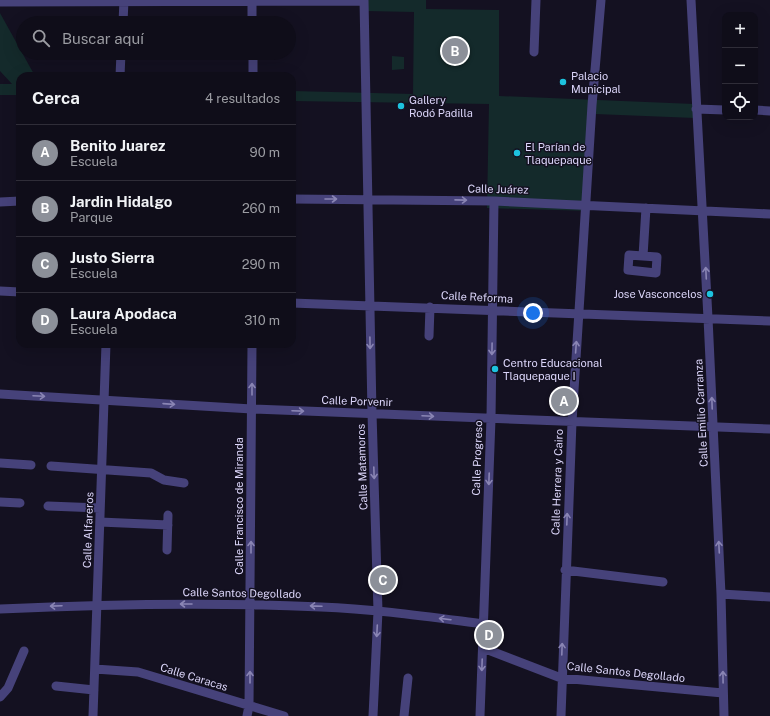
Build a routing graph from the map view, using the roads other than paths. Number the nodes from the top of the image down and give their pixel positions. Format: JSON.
{"nodes":[{"id":1,"x":252,"y":0,"type":"edge"},
{"id":2,"x":364,"y":0,"type":"edge"},
{"id":3,"x":536,"y":0,"type":"edge"},
{"id":4,"x":601,"y":0,"type":"edge"},
{"id":5,"x":691,"y":0,"type":"edge"},
{"id":6,"x":124,"y":1,"type":"edge"},
{"id":7,"x":0,"y":2,"type":"edge"},
{"id":8,"x":123,"y":16,"type":"edge"},
{"id":9,"x":252,"y":16,"type":"edge"},
{"id":10,"x":534,"y":52,"type":"dead end"},
{"id":11,"x":121,"y":60,"type":"edge"},
{"id":12,"x":253,"y":60,"type":"edge"},
{"id":13,"x":120,"y":72,"type":"edge"},
{"id":14,"x":253,"y":72,"type":"edge"},
{"id":15,"x":696,"y":109,"type":"junction"},
{"id":16,"x":722,"y":110,"type":"edge"},
{"id":17,"x":758,"y":110,"type":"edge"},
{"id":18,"x":770,"y":110,"type":"edge"},
{"id":19,"x":296,"y":199,"type":"edge"},
{"id":20,"x":368,"y":199,"type":"junction"},
{"id":21,"x":16,"y":201,"type":"edge"},
{"id":22,"x":494,"y":201,"type":"junction"},
{"id":23,"x":0,"y":202,"type":"edge"},
{"id":24,"x":586,"y":204,"type":"junction"},
{"id":25,"x":646,"y":208,"type":"junction"},
{"id":26,"x":703,"y":212,"type":"junction"},
{"id":27,"x":770,"y":214,"type":"edge"},
{"id":28,"x":643,"y":256,"type":"dead end"},
{"id":29,"x":0,"y":292,"type":"edge"},
{"id":30,"x":16,"y":292,"type":"edge"},
{"id":31,"x":296,"y":303,"type":"edge"},
{"id":32,"x":370,"y":304,"type":"junction"},
{"id":33,"x":430,"y":307,"type":"junction"},
{"id":34,"x":492,"y":310,"type":"junction"},
{"id":35,"x":579,"y":313,"type":"junction"},
{"id":36,"x":708,"y":318,"type":"junction"},
{"id":37,"x":770,"y":320,"type":"edge"},
{"id":38,"x":429,"y":336,"type":"dead end"},
{"id":39,"x":106,"y":348,"type":"edge"},
{"id":40,"x":252,"y":348,"type":"edge"},
{"id":41,"x":0,"y":394,"type":"edge"},
{"id":42,"x":104,"y":399,"type":"junction"},
{"id":43,"x":252,"y":409,"type":"junction"},
{"id":44,"x":372,"y":413,"type":"junction"},
{"id":45,"x":491,"y":419,"type":"junction"},
{"id":46,"x":572,"y":422,"type":"junction"},
{"id":47,"x":713,"y":428,"type":"junction"},
{"id":48,"x":770,"y":429,"type":"edge"},
{"id":49,"x":0,"y":463,"type":"edge"},
{"id":50,"x":31,"y":465,"type":"dead end"},
{"id":51,"x":51,"y":466,"type":"dead end"},
{"id":52,"x":102,"y":470,"type":"junction"},
{"id":53,"x":184,"y":483,"type":"dead end"},
{"id":54,"x":0,"y":502,"type":"edge"},
{"id":55,"x":20,"y":503,"type":"dead end"},
{"id":56,"x":48,"y":506,"type":"dead end"},
{"id":57,"x":100,"y":508,"type":"junction"},
{"id":58,"x":168,"y":515,"type":"dead end"},
{"id":59,"x":100,"y":522,"type":"junction"},
{"id":60,"x":168,"y":525,"type":"junction"},
{"id":61,"x":167,"y":550,"type":"dead end"},
{"id":62,"x":565,"y":570,"type":"junction"},
{"id":63,"x":664,"y":582,"type":"dead end"},
{"id":64,"x":721,"y":594,"type":"junction"},
{"id":65,"x":770,"y":597,"type":"edge"},
{"id":66,"x":97,"y":604,"type":"junction"},
{"id":67,"x":250,"y":604,"type":"junction"},
{"id":68,"x":0,"y":609,"type":"edge"},
{"id":69,"x":378,"y":611,"type":"junction"},
{"id":70,"x":484,"y":624,"type":"junction"},
{"id":71,"x":483,"y":648,"type":"junction"},
{"id":72,"x":24,"y":651,"type":"dead end"},
{"id":73,"x":95,"y":669,"type":"junction"},
{"id":74,"x":408,"y":678,"type":"dead end"},
{"id":75,"x":561,"y":678,"type":"junction"},
{"id":76,"x":56,"y":686,"type":"dead end"},
{"id":77,"x":94,"y":690,"type":"junction"},
{"id":78,"x":723,"y":693,"type":"junction"},
{"id":79,"x":0,"y":697,"type":"edge"},
{"id":80,"x":249,"y":706,"type":"junction"},
{"id":81,"x":93,"y":716,"type":"edge"},
{"id":82,"x":247,"y":716,"type":"edge"},
{"id":83,"x":284,"y":716,"type":"edge"},
{"id":84,"x":374,"y":716,"type":"edge"},
{"id":85,"x":404,"y":716,"type":"edge"},
{"id":86,"x":480,"y":716,"type":"edge"},
{"id":87,"x":560,"y":716,"type":"edge"},
{"id":88,"x":724,"y":716,"type":"edge"}],
"edges":[{"from":1,"to":2,"type":"street"},
{"from":1,"to":6,"type":"street"},
{"from":1,"to":9,"type":"street"},
{"from":2,"to":20,"type":"street","name":"Calle Matamoros"},
{"from":3,"to":10,"type":"street"},
{"from":4,"to":24,"type":"street","name":"Calle Herrera y Cairo"},
{"from":5,"to":15,"type":"street","name":"Calle Emilio Carranza"},
{"from":6,"to":7,"type":"street"},
{"from":6,"to":8,"type":"street"},
{"from":11,"to":13,"type":"street"},
{"from":12,"to":14,"type":"street"},
{"from":15,"to":16,"type":"street"},
{"from":15,"to":26,"type":"street","name":"Calle Emilio Carranza"},
{"from":17,"to":18,"type":"street"},
{"from":19,"to":20,"type":"street","name":"Calle Juárez","one_way":true},
{"from":20,"to":22,"type":"street","name":"Calle Juárez","one_way":true},
{"from":20,"to":32,"type":"street","name":"Calle Matamoros"},
{"from":21,"to":23,"type":"street"},
{"from":22,"to":24,"type":"street","name":"Calle Juárez"},
{"from":22,"to":34,"type":"street","name":"Calle Progreso"},
{"from":24,"to":25,"type":"street","name":"Calle Juárez"},
{"from":24,"to":35,"type":"street","name":"Calle Herrera y Cairo"},
{"from":25,"to":26,"type":"street","name":"Calle Juárez"},
{"from":25,"to":28,"type":"street"},
{"from":26,"to":27,"type":"street","name":"Calle Juárez"},
{"from":36,"to":26,"type":"street","name":"Calle Emilio Carranza","one_way":true},
{"from":29,"to":30,"type":"street"},
{"from":31,"to":32,"type":"street","name":"Calle Reforma"},
{"from":32,"to":33,"type":"street","name":"Calle Reforma"},
{"from":32,"to":44,"type":"street","name":"Calle Matamoros","one_way":true},
{"from":33,"to":34,"type":"street","name":"Calle Reforma"},
{"from":33,"to":38,"type":"street"},
{"from":34,"to":35,"type":"street","name":"Calle Reforma"},
{"from":34,"to":45,"type":"street","name":"Calle Progreso","one_way":true},
{"from":35,"to":36,"type":"street","name":"Calle Reforma"},
{"from":46,"to":35,"type":"street","name":"Calle Herrera y Cairo","one_way":true},
{"from":36,"to":37,"type":"street","name":"Calle Reforma"},
{"from":47,"to":36,"type":"street","name":"Calle Emilio Carranza","one_way":true},
{"from":39,"to":42,"type":"street","name":"Calle Alfareros"},
{"from":43,"to":40,"type":"street","name":"Calle Francisco de Miranda","one_way":true},
{"from":41,"to":42,"type":"street","name":"Calle Porvenir","one_way":true},
{"from":42,"to":43,"type":"street","name":"Calle Porvenir","one_way":true},
{"from":42,"to":52,"type":"street","name":"Calle Alfareros"},
{"from":43,"to":44,"type":"street","name":"Calle Porvenir","one_way":true},
{"from":67,"to":43,"type":"street","name":"Calle Francisco de Miranda","one_way":true},
{"from":44,"to":45,"type":"street","name":"Calle Porvenir","one_way":true},
{"from":44,"to":69,"type":"street","name":"Calle Matamoros","one_way":true},
{"from":45,"to":46,"type":"street","name":"Calle Porvenir"},
{"from":45,"to":70,"type":"street","name":"Calle Progreso","one_way":true},
{"from":46,"to":47,"type":"street","name":"Calle Porvenir"},
{"from":62,"to":46,"type":"street","name":"Calle Herrera y Cairo","one_way":true},
{"from":47,"to":48,"type":"street","name":"Calle Porvenir"},
{"from":64,"to":47,"type":"street","name":"Calle Emilio Carranza","one_way":true},
{"from":49,"to":50,"type":"street"},
{"from":51,"to":52,"type":"street"},
{"from":52,"to":53,"type":"street"},
{"from":52,"to":57,"type":"street","name":"Calle Alfareros"},
{"from":54,"to":55,"type":"street"},
{"from":56,"to":57,"type":"street"},
{"from":57,"to":59,"type":"street","name":"Calle Alfareros"},
{"from":58,"to":60,"type":"street"},
{"from":59,"to":60,"type":"street"},
{"from":59,"to":66,"type":"street","name":"Calle Alfareros"},
{"from":60,"to":61,"type":"street"},
{"from":62,"to":63,"type":"street"},
{"from":75,"to":62,"type":"street","name":"Calle Herrera y Cairo","one_way":true},
{"from":64,"to":65,"type":"street"},
{"from":78,"to":64,"type":"street","name":"Calle Emilio Carranza","one_way":true},
{"from":67,"to":66,"type":"street","name":"Calle Santos Degollado","one_way":true},
{"from":66,"to":68,"type":"street","name":"Calle Santos Degollado","one_way":true},
{"from":66,"to":73,"type":"street","name":"Calle Alfareros"},
{"from":69,"to":67,"type":"street","name":"Calle Santos Degollado","one_way":true},
{"from":80,"to":67,"type":"street","name":"Calle Francisco de Miranda","one_way":true},
{"from":70,"to":69,"type":"street","name":"Calle Santos Degollado","one_way":true},
{"from":69,"to":84,"type":"street","name":"Calle Matamoros","one_way":true},
{"from":70,"to":71,"type":"street","name":"Calle Progreso"},
{"from":71,"to":75,"type":"street","name":"Calle Santos Degollado"},
{"from":71,"to":86,"type":"street","name":"Calle Progreso","one_way":true},
{"from":72,"to":79,"type":"street"},
{"from":73,"to":77,"type":"street","name":"Calle Alfareros"},
{"from":73,"to":80,"type":"street","name":"Calle Caracas"},
{"from":74,"to":85,"type":"street"},
{"from":75,"to":78,"type":"street","name":"Calle Santos Degollado"},
{"from":75,"to":87,"type":"street","name":"Calle Herrera y Cairo"},
{"from":76,"to":77,"type":"street"},
{"from":77,"to":81,"type":"street","name":"Calle Alfareros"},
{"from":78,"to":88,"type":"street","name":"Calle Emilio Carranza"},
{"from":80,"to":82,"type":"street","name":"Calle Francisco de Miranda"},
{"from":80,"to":83,"type":"street","name":"Calle Caracas"}]}
